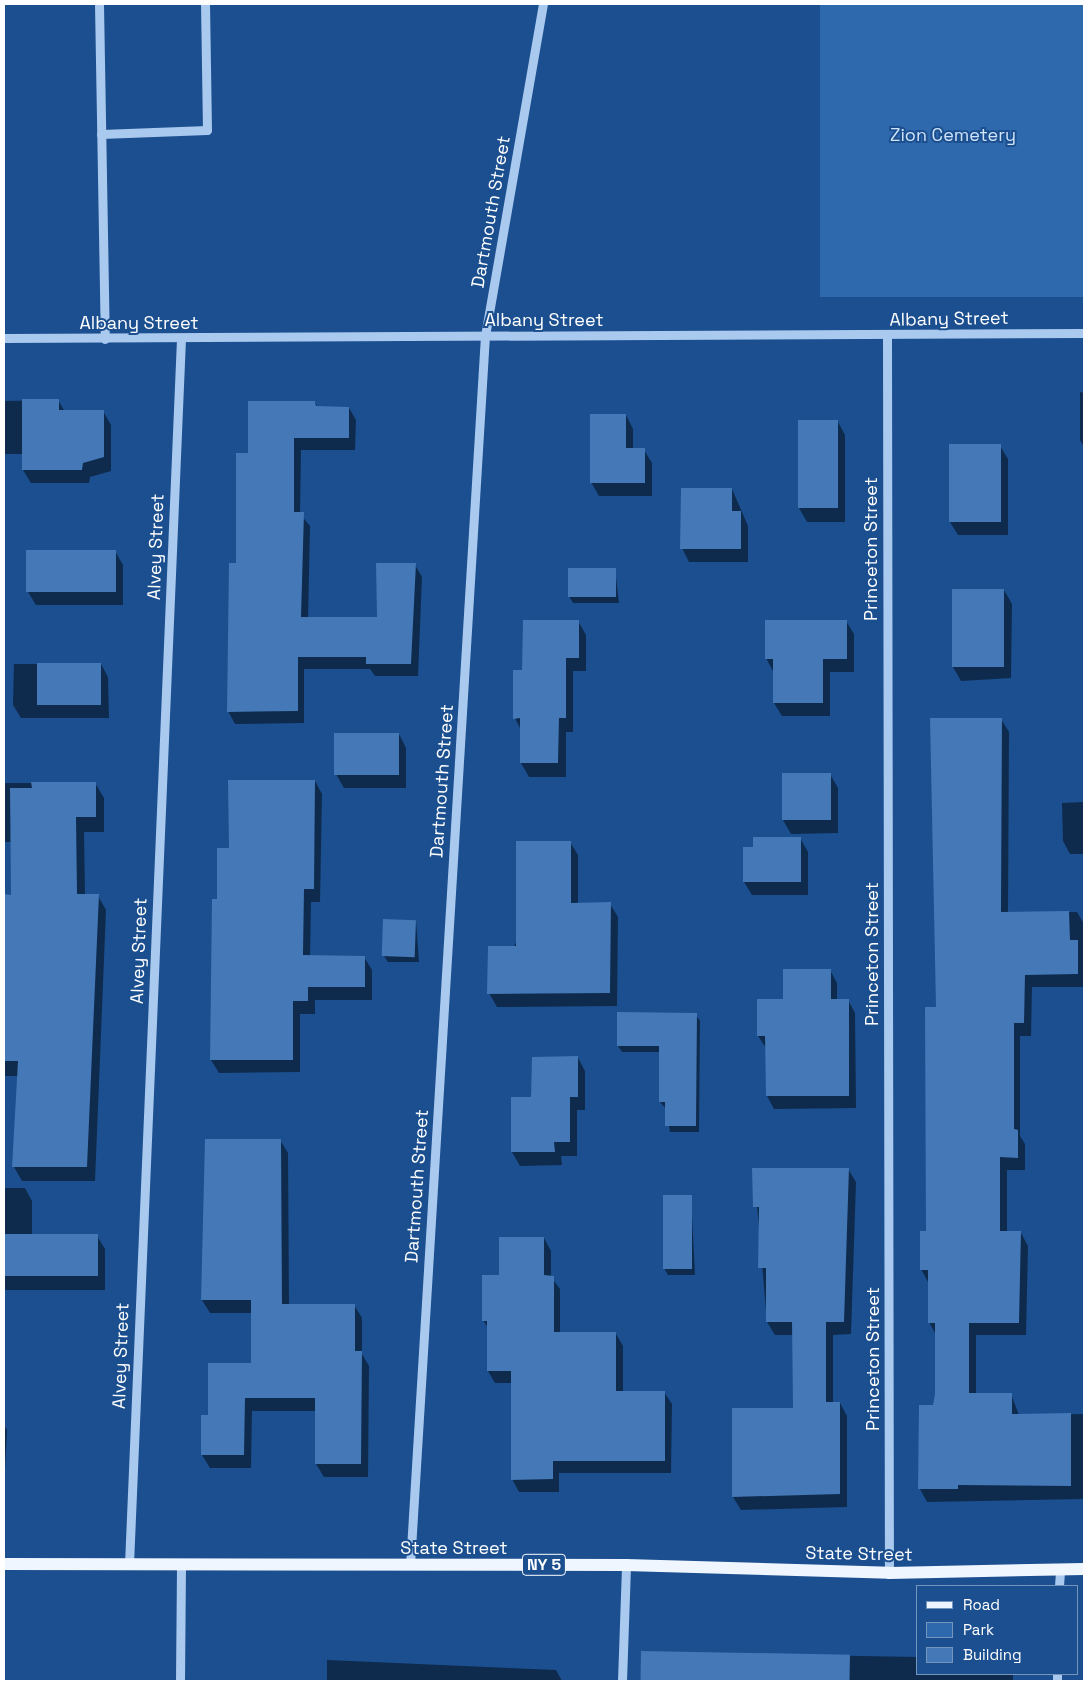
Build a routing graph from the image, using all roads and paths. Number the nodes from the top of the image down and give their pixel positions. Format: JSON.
{"nodes":[{"id":1,"x":99,"y":4,"type":"edge"},
{"id":2,"x":205,"y":4,"type":"edge"},
{"id":3,"x":543,"y":4,"type":"edge"},
{"id":4,"x":101,"y":134,"type":"junction"},
{"id":5,"x":1084,"y":333,"type":"edge"},
{"id":6,"x":486,"y":336,"type":"junction"},
{"id":7,"x":887,"y":336,"type":"junction"},
{"id":8,"x":4,"y":338,"type":"edge"},
{"id":9,"x":105,"y":339,"type":"junction"},
{"id":10,"x":181,"y":340,"type":"junction"},
{"id":11,"x":4,"y":1564,"type":"edge"},
{"id":12,"x":129,"y":1564,"type":"junction"},
{"id":13,"x":181,"y":1564,"type":"junction"},
{"id":14,"x":410,"y":1565,"type":"junction"},
{"id":15,"x":626,"y":1565,"type":"junction"},
{"id":16,"x":1060,"y":1570,"type":"junction"},
{"id":17,"x":1084,"y":1570,"type":"edge"},
{"id":18,"x":889,"y":1573,"type":"junction"},
{"id":19,"x":1059,"y":1585,"type":"edge"},
{"id":20,"x":180,"y":1681,"type":"edge"},
{"id":21,"x":622,"y":1681,"type":"edge"}],
"edges":[{"from":1,"to":4,"type":"street"},
{"from":2,"to":4,"type":"street"},
{"from":3,"to":6,"type":"street","name":"Dartmouth Street"},
{"from":4,"to":9,"type":"street"},
{"from":5,"to":7,"type":"street","name":"Albany Street"},
{"from":6,"to":7,"type":"street","name":"Albany Street"},
{"from":6,"to":10,"type":"street","name":"Albany Street"},
{"from":6,"to":14,"type":"street","name":"Dartmouth Street"},
{"from":7,"to":18,"type":"street","name":"Princeton Street"},
{"from":8,"to":9,"type":"street","name":"Albany Street"},
{"from":9,"to":10,"type":"street","name":"Albany Street"},
{"from":10,"to":12,"type":"street","name":"Alvey Street"},
{"from":11,"to":12,"type":"main road","name":"State Street","number":"NY 5"},
{"from":12,"to":13,"type":"main road","name":"State Street","number":"NY 5"},
{"from":13,"to":14,"type":"main road","name":"State Street","number":"NY 5"},
{"from":13,"to":20,"type":"street"},
{"from":14,"to":15,"type":"main road","name":"State Street","number":"NY 5"},
{"from":15,"to":18,"type":"main road","name":"State Street","number":"NY 5"},
{"from":15,"to":21,"type":"street"},
{"from":16,"to":17,"type":"main road","name":"State Street","number":"NY 5"},
{"from":16,"to":18,"type":"main road","name":"State Street","number":"NY 5"},
{"from":16,"to":19,"type":"street"}]}
